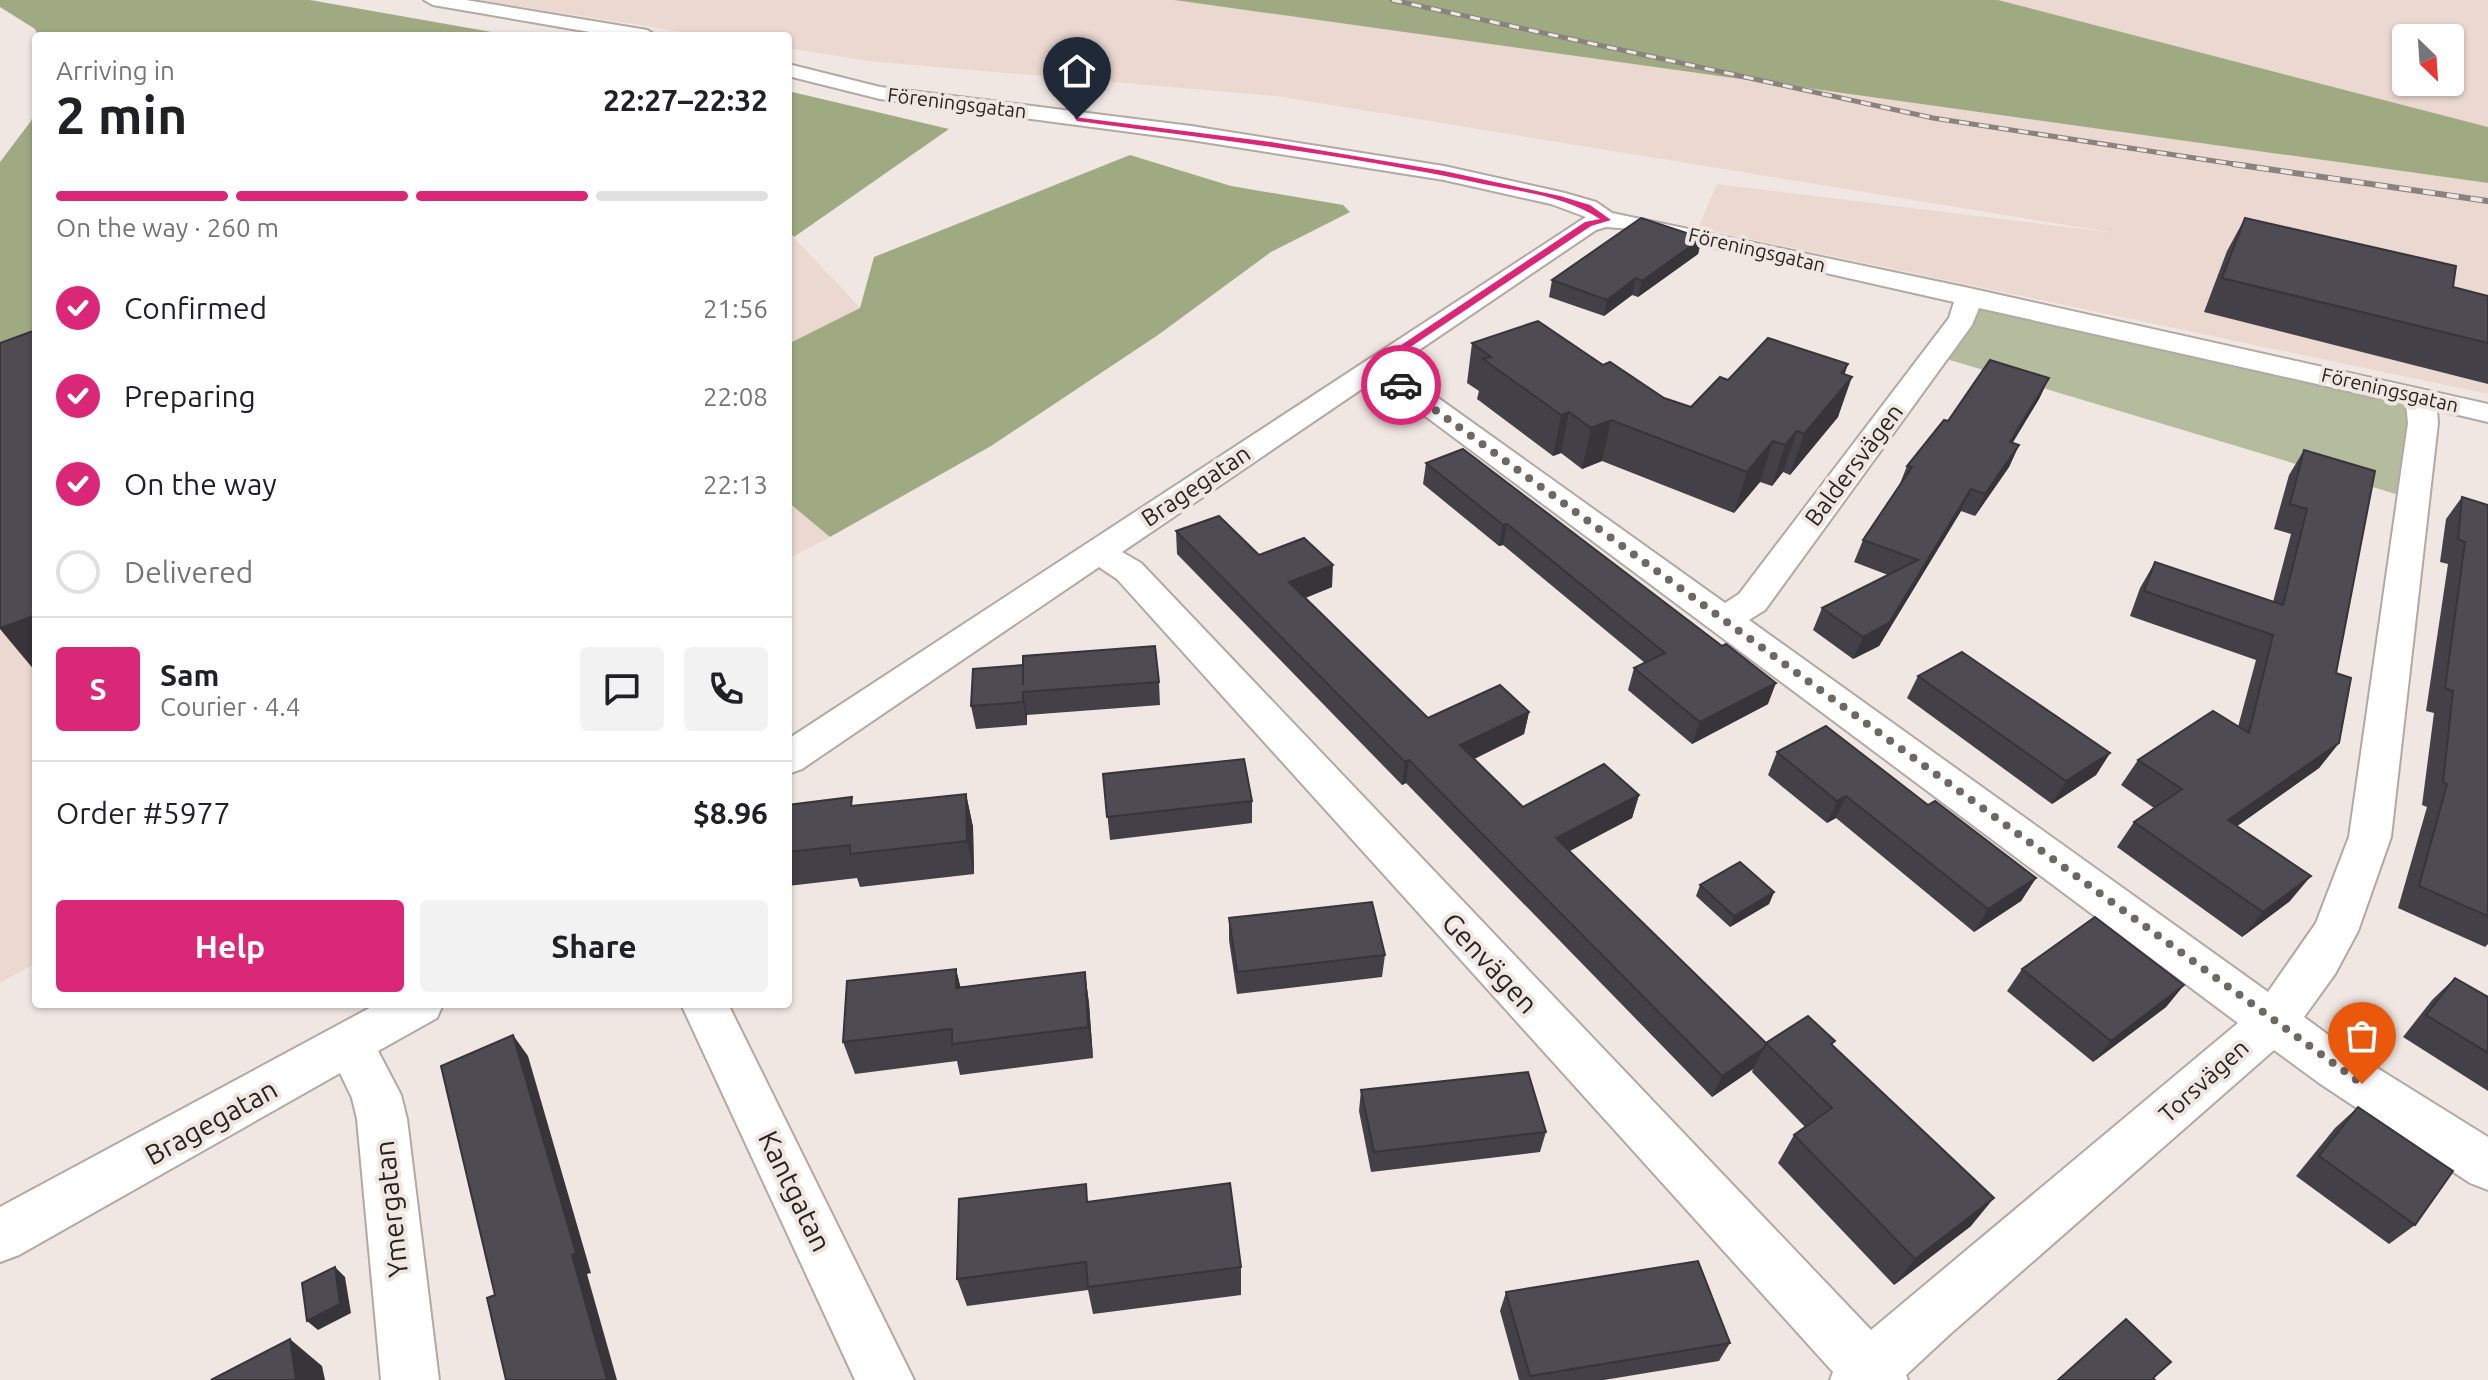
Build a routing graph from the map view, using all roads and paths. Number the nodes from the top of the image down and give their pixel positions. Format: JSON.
{"nodes":[{"id":1,"x":433,"y":0,"type":"edge"},
{"id":2,"x":623,"y":32,"type":"edge"},
{"id":3,"x":792,"y":71,"type":"edge"},
{"id":4,"x":1606,"y":220,"type":"junction"},
{"id":5,"x":1969,"y":296,"type":"junction"},
{"id":6,"x":1369,"y":370,"type":"junction"},
{"id":7,"x":2420,"y":397,"type":"junction"},
{"id":8,"x":2488,"y":413,"type":"edge"},
{"id":9,"x":1097,"y":551,"type":"junction"},
{"id":10,"x":1722,"y":620,"type":"junction"},
{"id":11,"x":792,"y":756,"type":"edge"},
{"id":12,"x":413,"y":1008,"type":"edge"},
{"id":13,"x":706,"y":1008,"type":"edge"},
{"id":14,"x":2270,"y":1020,"type":"junction"},
{"id":15,"x":350,"y":1045,"type":"junction"},
{"id":16,"x":2488,"y":1166,"type":"edge"},
{"id":17,"x":0,"y":1236,"type":"edge"},
{"id":18,"x":1869,"y":1377,"type":"edge"},
{"id":19,"x":410,"y":1380,"type":"edge"},
{"id":20,"x":885,"y":1380,"type":"edge"}],
"edges":[{"from":1,"to":2,"type":"street"},
{"from":3,"to":4,"type":"street","name":"Föreningsgatan"},
{"from":4,"to":5,"type":"street","name":"Föreningsgatan"},
{"from":4,"to":6,"type":"street","name":"Bragegatan"},
{"from":5,"to":7,"type":"street","name":"Föreningsgatan"},
{"from":5,"to":10,"type":"street","name":"Baldersvägen"},
{"from":6,"to":9,"type":"street","name":"Bragegatan"},
{"from":6,"to":10,"type":"street"},
{"from":7,"to":8,"type":"street","name":"Föreningsgatan"},
{"from":7,"to":14,"type":"street","name":"Torsvägen"},
{"from":9,"to":11,"type":"street","name":"Bragegatan"},
{"from":9,"to":18,"type":"street","name":"Genvägen"},
{"from":10,"to":14,"type":"street"},
{"from":12,"to":15,"type":"street","name":"Bragegatan"},
{"from":13,"to":20,"type":"street","name":"Kantgatan"},
{"from":14,"to":16,"type":"street"},
{"from":14,"to":18,"type":"street","name":"Torsvägen"},
{"from":15,"to":17,"type":"street","name":"Bragegatan"},
{"from":15,"to":19,"type":"street","name":"Ymergatan"}]}
